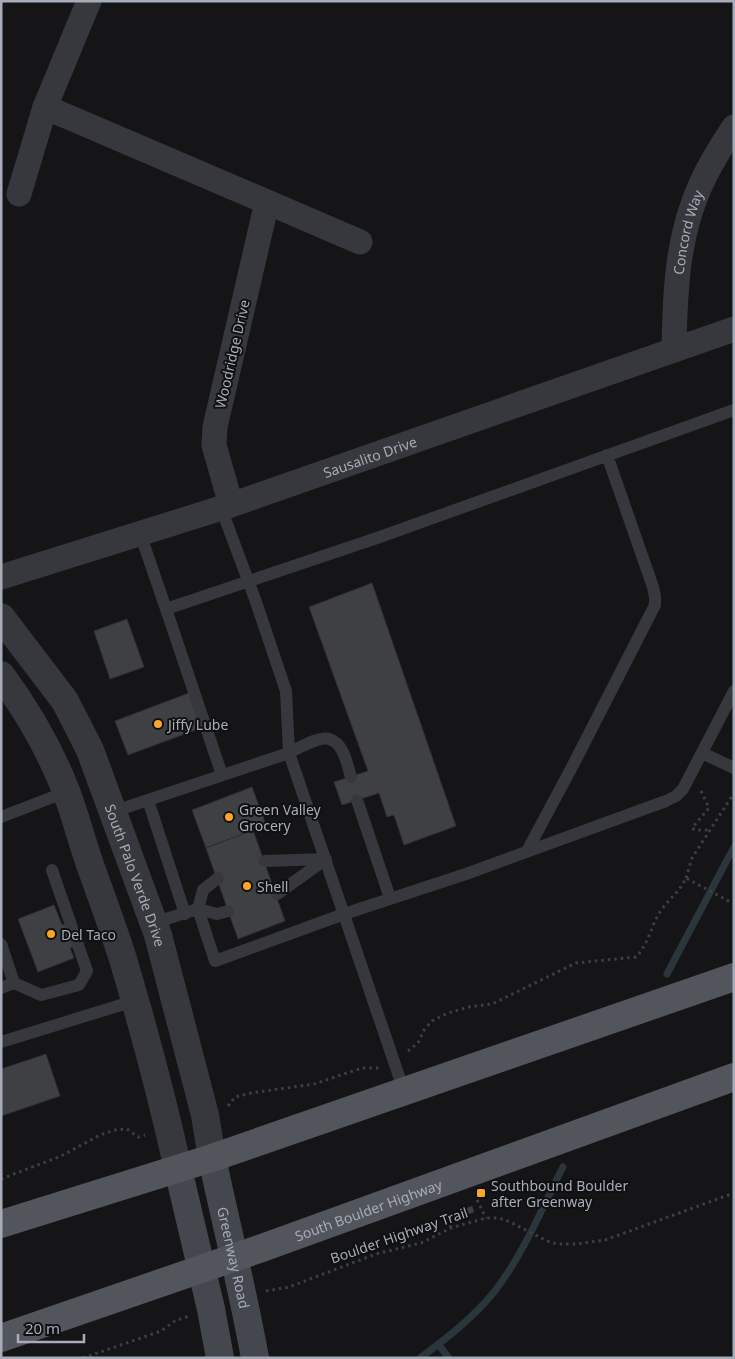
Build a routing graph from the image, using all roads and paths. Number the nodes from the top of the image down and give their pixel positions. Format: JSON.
{"nodes":[{"id":1,"x":88,"y":1,"type":"edge"},
{"id":2,"x":44,"y":106,"type":"junction"},
{"id":3,"x":734,"y":127,"type":"edge"},
{"id":4,"x":19,"y":194,"type":"dead end"},
{"id":5,"x":267,"y":202,"type":"junction"},
{"id":6,"x":360,"y":242,"type":"dead end"},
{"id":7,"x":734,"y":328,"type":"edge"},
{"id":8,"x":674,"y":349,"type":"junction"},
{"id":9,"x":734,"y":410,"type":"edge"},
{"id":10,"x":607,"y":455,"type":"junction"},
{"id":11,"x":226,"y":506,"type":"junction"},
{"id":12,"x":140,"y":533,"type":"junction"},
{"id":13,"x":1,"y":578,"type":"edge"},
{"id":14,"x":248,"y":581,"type":"junction"},
{"id":15,"x":166,"y":609,"type":"junction"},
{"id":16,"x":1,"y":617,"type":"edge"},
{"id":17,"x":1,"y":675,"type":"edge"},
{"id":18,"x":734,"y":691,"type":"edge"},
{"id":19,"x":289,"y":753,"type":"junction"},
{"id":20,"x":702,"y":753,"type":"junction"},
{"id":21,"x":734,"y":768,"type":"edge"},
{"id":22,"x":222,"y":776,"type":"junction"},
{"id":23,"x":351,"y":777,"type":"dead end"},
{"id":24,"x":688,"y":779,"type":"junction"},
{"id":25,"x":102,"y":783,"type":"junction"},
{"id":26,"x":66,"y":792,"type":"junction"},
{"id":27,"x":734,"y":793,"type":"edge"},
{"id":28,"x":148,"y":800,"type":"junction"},
{"id":29,"x":357,"y":800,"type":"dead end"},
{"id":30,"x":112,"y":812,"type":"junction"},
{"id":31,"x":1,"y":817,"type":"edge"},
{"id":32,"x":711,"y":830,"type":"junction"},
{"id":33,"x":527,"y":851,"type":"junction"},
{"id":34,"x":326,"y":860,"type":"junction"},
{"id":35,"x":265,"y":861,"type":"dead end"},
{"id":36,"x":52,"y":870,"type":"dead end"},
{"id":37,"x":218,"y":878,"type":"dead end"},
{"id":38,"x":686,"y":878,"type":"junction"},
{"id":39,"x":277,"y":894,"type":"dead end"},
{"id":40,"x":390,"y":898,"type":"junction"},
{"id":41,"x":732,"y":903,"type":"edge"},
{"id":42,"x":198,"y":909,"type":"junction"},
{"id":43,"x":228,"y":911,"type":"dead end"},
{"id":44,"x":185,"y":914,"type":"junction"},
{"id":45,"x":344,"y":914,"type":"junction"},
{"id":46,"x":154,"y":923,"type":"junction"},
{"id":47,"x":1,"y":944,"type":"edge"},
{"id":48,"x":734,"y":977,"type":"edge"},
{"id":49,"x":14,"y":983,"type":"junction"},
{"id":50,"x":1,"y":988,"type":"edge"},
{"id":51,"x":134,"y":1000,"type":"junction"},
{"id":52,"x":1,"y":1042,"type":"edge"},
{"id":53,"x":418,"y":1043,"type":"dead end"},
{"id":54,"x":379,"y":1068,"type":"dead end"},
{"id":55,"x":734,"y":1077,"type":"edge"},
{"id":56,"x":404,"y":1091,"type":"junction"},
{"id":57,"x":226,"y":1108,"type":"dead end"},
{"id":58,"x":138,"y":1137,"type":"dead end"},
{"id":59,"x":212,"y":1158,"type":"junction"},
{"id":60,"x":178,"y":1169,"type":"junction"},
{"id":61,"x":1,"y":1179,"type":"edge"},
{"id":62,"x":734,"y":1193,"type":"edge"},
{"id":63,"x":477,"y":1200,"type":"dead end"},
{"id":64,"x":446,"y":1213,"type":"dead end"},
{"id":65,"x":486,"y":1218,"type":"junction"},
{"id":66,"x":1,"y":1224,"type":"edge"},
{"id":67,"x":451,"y":1228,"type":"junction"},
{"id":68,"x":233,"y":1258,"type":"junction"},
{"id":69,"x":201,"y":1269,"type":"junction"},
{"id":70,"x":270,"y":1290,"type":"dead end"},
{"id":71,"x":175,"y":1321,"type":"dead end"},
{"id":72,"x":1,"y":1338,"type":"edge"},
{"id":73,"x":83,"y":1358,"type":"edge"},
{"id":74,"x":220,"y":1358,"type":"edge"},
{"id":75,"x":255,"y":1358,"type":"edge"}],
"edges":[{"from":1,"to":2,"type":"street"},
{"from":2,"to":4,"type":"street"},
{"from":2,"to":5,"type":"street"},
{"from":3,"to":8,"type":"street","name":"Concord Way"},
{"from":5,"to":6,"type":"street"},
{"from":5,"to":11,"type":"street","name":"Woodridge Drive"},
{"from":7,"to":8,"type":"street","name":"Sausalito Drive"},
{"from":8,"to":11,"type":"street","name":"Sausalito Drive"},
{"from":9,"to":10,"type":"lane"},
{"from":10,"to":14,"type":"lane"},
{"from":10,"to":33,"type":"lane"},
{"from":11,"to":12,"type":"street","name":"Sausalito Drive"},
{"from":11,"to":14,"type":"lane"},
{"from":12,"to":13,"type":"street","name":"Sausalito Drive"},
{"from":12,"to":15,"type":"lane"},
{"from":14,"to":15,"type":"lane"},
{"from":14,"to":19,"type":"lane"},
{"from":15,"to":22,"type":"lane"},
{"from":16,"to":25,"type":"street","name":"South Palo Verde Drive"},
{"from":17,"to":26,"type":"street"},
{"from":18,"to":20,"type":"lane"},
{"from":19,"to":22,"type":"lane"},
{"from":19,"to":23,"type":"lane"},
{"from":19,"to":34,"type":"lane"},
{"from":20,"to":21,"type":"lane"},
{"from":20,"to":24,"type":"lane"},
{"from":22,"to":28,"type":"lane"},
{"from":24,"to":32,"type":"path"},
{"from":24,"to":33,"type":"lane"},
{"from":25,"to":26,"type":"street"},
{"from":25,"to":30,"type":"street","name":"South Palo Verde Drive"},
{"from":26,"to":31,"type":"lane"},
{"from":26,"to":51,"type":"street"},
{"from":27,"to":32,"type":"path"},
{"from":28,"to":30,"type":"lane"},
{"from":28,"to":44,"type":"lane"},
{"from":29,"to":40,"type":"lane"},
{"from":30,"to":46,"type":"street","name":"South Palo Verde Drive"},
{"from":32,"to":38,"type":"path"},
{"from":33,"to":40,"type":"lane"},
{"from":34,"to":35,"type":"lane"},
{"from":34,"to":39,"type":"lane"},
{"from":34,"to":45,"type":"lane"},
{"from":36,"to":49,"type":"lane"},
{"from":37,"to":42,"type":"lane"},
{"from":38,"to":41,"type":"path"},
{"from":38,"to":53,"type":"path"},
{"from":40,"to":45,"type":"lane"},
{"from":42,"to":43,"type":"lane"},
{"from":42,"to":44,"type":"lane"},
{"from":42,"to":45,"type":"lane"},
{"from":44,"to":46,"type":"lane"},
{"from":45,"to":56,"type":"lane"},
{"from":46,"to":59,"type":"street","name":"South Palo Verde Drive"},
{"from":47,"to":49,"type":"lane"},
{"from":48,"to":56,"type":"main road"},
{"from":49,"to":50,"type":"lane"},
{"from":51,"to":52,"type":"lane"},
{"from":51,"to":60,"type":"street"},
{"from":54,"to":57,"type":"path"},
{"from":55,"to":68,"type":"main road","name":"South Boulder Highway"},
{"from":56,"to":59,"type":"main road"},
{"from":58,"to":61,"type":"path"},
{"from":59,"to":60,"type":"main road"},
{"from":59,"to":68,"type":"main road","name":"Greenway Road"},
{"from":60,"to":66,"type":"main road"},
{"from":60,"to":69,"type":"main road"},
{"from":62,"to":65,"type":"path","name":"Boulder Highway Trail"},
{"from":63,"to":65,"type":"path"},
{"from":64,"to":67,"type":"path"},
{"from":65,"to":67,"type":"path","name":"Boulder Highway Trail"},
{"from":67,"to":70,"type":"path","name":"Boulder Highway Trail"},
{"from":68,"to":69,"type":"main road","name":"South Boulder Highway"},
{"from":68,"to":75,"type":"main road","name":"Greenway Road"},
{"from":69,"to":72,"type":"main road","name":"South Boulder Highway"},
{"from":69,"to":74,"type":"main road"},
{"from":71,"to":73,"type":"path"}]}
